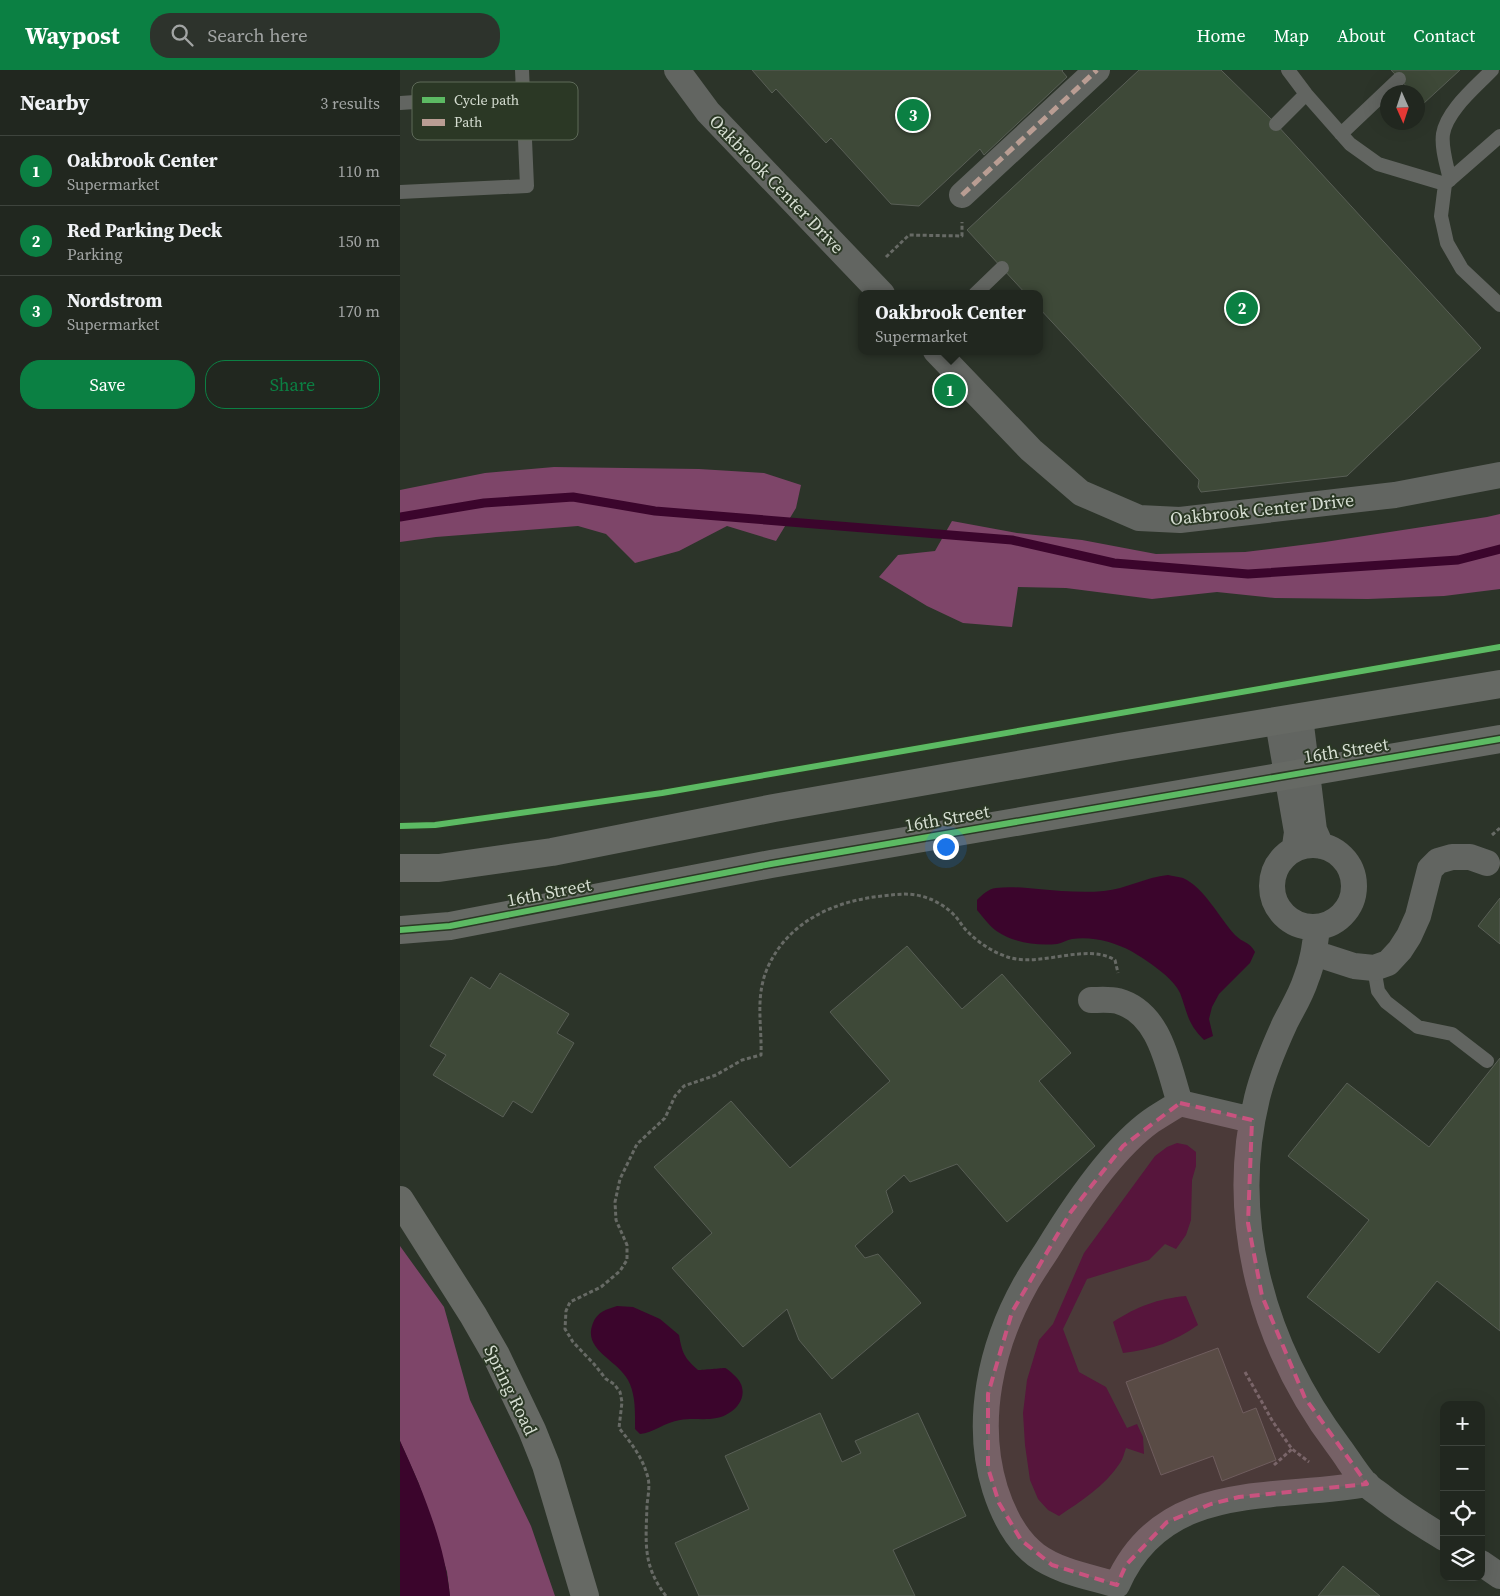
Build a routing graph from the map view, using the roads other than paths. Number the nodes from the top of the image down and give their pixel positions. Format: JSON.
{"nodes":[{"id":1,"x":677,"y":70,"type":"edge"},
{"id":2,"x":1097,"y":70,"type":"edge"},
{"id":3,"x":1288,"y":70,"type":"edge"},
{"id":4,"x":1492,"y":70,"type":"edge"},
{"id":5,"x":1399,"y":78,"type":"dead end"},
{"id":6,"x":1306,"y":94,"type":"junction"},
{"id":7,"x":1276,"y":124,"type":"dead end"},
{"id":8,"x":1341,"y":134,"type":"junction"},
{"id":9,"x":1500,"y":136,"type":"edge"},
{"id":10,"x":525,"y":140,"type":"edge"},
{"id":11,"x":1447,"y":182,"type":"junction"},
{"id":12,"x":400,"y":192,"type":"edge"},
{"id":13,"x":962,"y":195,"type":"road end"},
{"id":14,"x":1002,"y":268,"type":"dead end"},
{"id":15,"x":878,"y":290,"type":"edge"},
{"id":16,"x":979,"y":290,"type":"edge"},
{"id":17,"x":1500,"y":305,"type":"edge"},
{"id":18,"x":940,"y":355,"type":"edge"},
{"id":19,"x":1500,"y":475,"type":"edge"},
{"id":20,"x":1500,"y":684,"type":"edge"},
{"id":21,"x":1289,"y":719,"type":"junction"},
{"id":22,"x":1500,"y":739,"type":"edge"},
{"id":23,"x":1297,"y":773,"type":"junction"},
{"id":24,"x":1321,"y":846,"type":"junction"},
{"id":25,"x":1294,"y":850,"type":"junction"},
{"id":26,"x":1487,"y":863,"type":"dead end"},
{"id":27,"x":400,"y":868,"type":"edge"},
{"id":28,"x":1317,"y":928,"type":"junction"},
{"id":29,"x":400,"y":930,"type":"edge"},
{"id":30,"x":1314,"y":953,"type":"junction"},
{"id":31,"x":1374,"y":968,"type":"junction"},
{"id":32,"x":1091,"y":1000,"type":"dead end"},
{"id":33,"x":1487,"y":1061,"type":"dead end"},
{"id":34,"x":1180,"y":1103,"type":"junction"},
{"id":35,"x":1252,"y":1120,"type":"junction"},
{"id":36,"x":400,"y":1200,"type":"edge"},
{"id":37,"x":1355,"y":1486,"type":"junction"},
{"id":38,"x":1441,"y":1536,"type":"edge"},
{"id":39,"x":1485,"y":1566,"type":"edge"},
{"id":40,"x":1500,"y":1576,"type":"edge"},
{"id":41,"x":1117,"y":1590,"type":"edge"},
{"id":42,"x":585,"y":1596,"type":"edge"}],
"edges":[{"from":1,"to":15,"type":"street","name":"Oakbrook Center Drive"},
{"from":2,"to":13,"type":"street"},
{"from":3,"to":6,"type":"lane"},
{"from":4,"to":11,"type":"lane"},
{"from":5,"to":8,"type":"lane"},
{"from":6,"to":7,"type":"lane"},
{"from":6,"to":8,"type":"lane"},
{"from":8,"to":11,"type":"lane"},
{"from":9,"to":11,"type":"lane"},
{"from":10,"to":12,"type":"lane"},
{"from":11,"to":17,"type":"lane"},
{"from":14,"to":16,"type":"lane"},
{"from":18,"to":19,"type":"street","name":"Oakbrook Center Drive"},
{"from":20,"to":21,"type":"street"},
{"from":21,"to":23,"type":"street"},
{"from":21,"to":27,"type":"street"},
{"from":22,"to":23,"type":"street","name":"16th Street"},
{"from":23,"to":24,"type":"street"},
{"from":23,"to":25,"type":"street"},
{"from":23,"to":29,"type":"street","name":"16th Street"},
{"from":24,"to":25,"type":"street"},
{"from":24,"to":28,"type":"street"},
{"from":25,"to":28,"type":"street"},
{"from":26,"to":31,"type":"street"},
{"from":28,"to":30,"type":"street"},
{"from":30,"to":31,"type":"street"},
{"from":30,"to":35,"type":"street"},
{"from":31,"to":33,"type":"lane"},
{"from":32,"to":34,"type":"street"},
{"from":34,"to":35,"type":"street"},
{"from":34,"to":41,"type":"street"},
{"from":35,"to":37,"type":"street"},
{"from":36,"to":42,"type":"street","name":"Spring Road"},
{"from":37,"to":38,"type":"street"},
{"from":37,"to":41,"type":"street"},
{"from":39,"to":40,"type":"street"}]}
